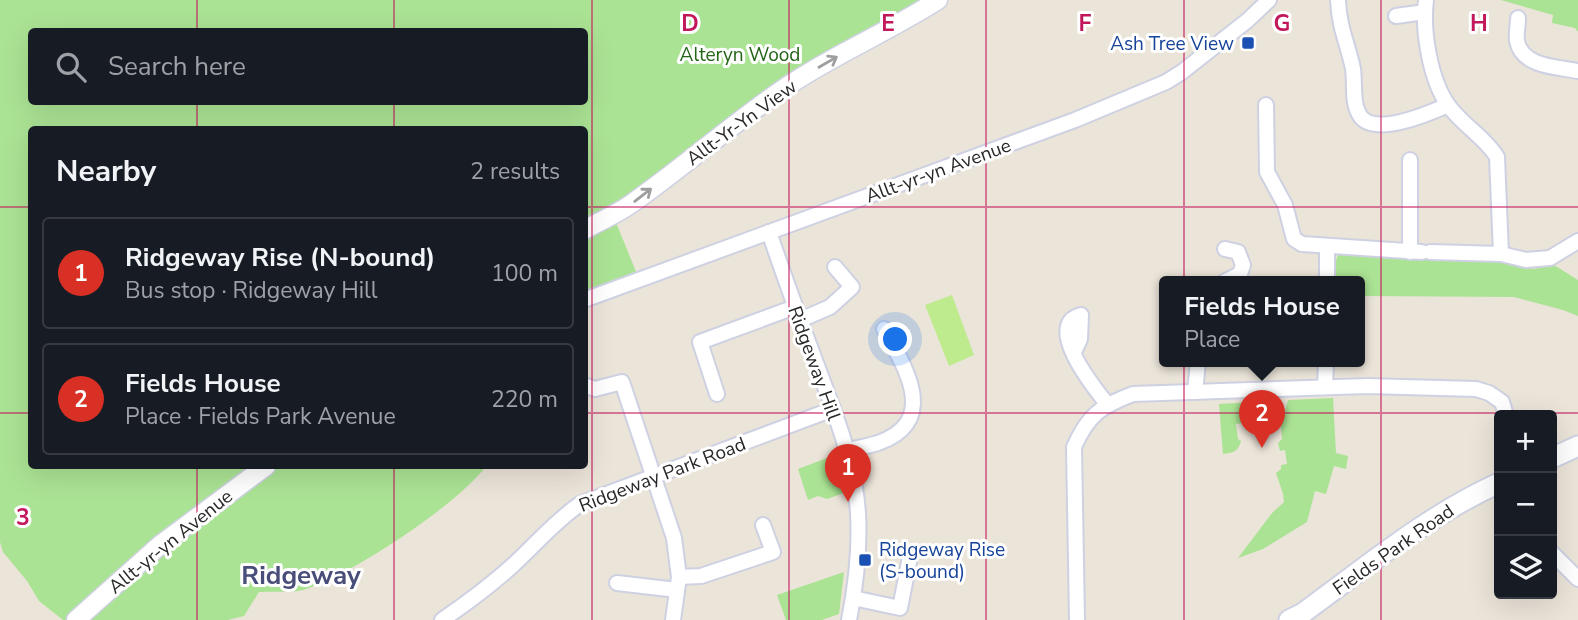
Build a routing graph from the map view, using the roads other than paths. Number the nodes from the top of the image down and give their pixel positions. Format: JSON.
{"nodes":[{"id":1,"x":938,"y":0,"type":"edge"},
{"id":2,"x":1269,"y":0,"type":"edge"},
{"id":3,"x":1338,"y":0,"type":"edge"},
{"id":4,"x":1426,"y":6,"type":"edge"},
{"id":5,"x":1396,"y":16,"type":"dead end"},
{"id":6,"x":1518,"y":18,"type":"dead end"},
{"id":7,"x":1578,"y":71,"type":"edge"},
{"id":8,"x":1266,"y":105,"type":"dead end"},
{"id":9,"x":1448,"y":105,"type":"junction"},
{"id":10,"x":1410,"y":160,"type":"dead end"},
{"id":11,"x":588,"y":228,"type":"edge"},
{"id":12,"x":769,"y":232,"type":"junction"},
{"id":13,"x":1578,"y":241,"type":"edge"},
{"id":14,"x":1327,"y":246,"type":"junction"},
{"id":15,"x":1225,"y":249,"type":"dead end"},
{"id":16,"x":1421,"y":252,"type":"junction"},
{"id":17,"x":1501,"y":254,"type":"junction"},
{"id":18,"x":835,"y":267,"type":"dead end"},
{"id":19,"x":1236,"y":276,"type":"edge"},
{"id":20,"x":1327,"y":276,"type":"edge"},
{"id":21,"x":588,"y":299,"type":"edge"},
{"id":22,"x":798,"y":313,"type":"junction"},
{"id":23,"x":884,"y":329,"type":"dead end"},
{"id":24,"x":1074,"y":352,"type":"dead end"},
{"id":25,"x":1198,"y":367,"type":"edge"},
{"id":26,"x":1326,"y":367,"type":"edge"},
{"id":27,"x":588,"y":386,"type":"edge"},
{"id":28,"x":1325,"y":387,"type":"junction"},
{"id":29,"x":1195,"y":393,"type":"junction"},
{"id":30,"x":717,"y":394,"type":"dead end"},
{"id":31,"x":1107,"y":404,"type":"junction"},
{"id":32,"x":833,"y":409,"type":"junction"},
{"id":33,"x":1504,"y":410,"type":"edge"},
{"id":34,"x":1578,"y":446,"type":"edge"},
{"id":35,"x":846,"y":451,"type":"junction"},
{"id":36,"x":1557,"y":456,"type":"edge"},
{"id":37,"x":262,"y":469,"type":"edge"},
{"id":38,"x":654,"y":475,"type":"junction"},
{"id":39,"x":1494,"y":486,"type":"edge"},
{"id":40,"x":763,"y":524,"type":"dead end"},
{"id":41,"x":910,"y":557,"type":"dead end"},
{"id":42,"x":1557,"y":558,"type":"edge"},
{"id":43,"x":1578,"y":579,"type":"edge"},
{"id":44,"x":617,"y":583,"type":"dead end"},
{"id":45,"x":678,"y":583,"type":"junction"},
{"id":46,"x":853,"y":598,"type":"junction"},
{"id":47,"x":76,"y":620,"type":"edge"},
{"id":48,"x":442,"y":620,"type":"edge"},
{"id":49,"x":673,"y":620,"type":"edge"},
{"id":50,"x":849,"y":620,"type":"edge"},
{"id":51,"x":1077,"y":620,"type":"edge"},
{"id":52,"x":1290,"y":620,"type":"edge"}],
"edges":[{"from":11,"to":1,"type":"street","name":"Allt-Yr-Yn View","one_way":true},
{"from":2,"to":12,"type":"street","name":"Allt-yr-yn Avenue"},
{"from":3,"to":9,"type":"street"},
{"from":4,"to":5,"type":"street"},
{"from":4,"to":9,"type":"street"},
{"from":6,"to":7,"type":"street"},
{"from":8,"to":14,"type":"street"},
{"from":9,"to":17,"type":"street"},
{"from":10,"to":16,"type":"street"},
{"from":12,"to":21,"type":"street","name":"Allt-yr-yn Avenue"},
{"from":12,"to":22,"type":"street","name":"Ridgeway Hill"},
{"from":13,"to":17,"type":"street"},
{"from":14,"to":16,"type":"street"},
{"from":14,"to":20,"type":"street"},
{"from":15,"to":19,"type":"street"},
{"from":16,"to":17,"type":"street"},
{"from":18,"to":22,"type":"street"},
{"from":22,"to":30,"type":"street"},
{"from":22,"to":32,"type":"street","name":"Ridgeway Hill"},
{"from":23,"to":35,"type":"street"},
{"from":24,"to":31,"type":"street"},
{"from":25,"to":29,"type":"street"},
{"from":26,"to":28,"type":"street"},
{"from":27,"to":38,"type":"street"},
{"from":28,"to":29,"type":"street"},
{"from":28,"to":33,"type":"street"},
{"from":29,"to":31,"type":"street"},
{"from":31,"to":51,"type":"street"},
{"from":32,"to":35,"type":"street","name":"Ridgeway Hill"},
{"from":32,"to":38,"type":"street","name":"Ridgeway Park Road"},
{"from":34,"to":36,"type":"main road"},
{"from":35,"to":46,"type":"street","name":"Ridgeway Hill"},
{"from":37,"to":47,"type":"street","name":"Allt-yr-yn Avenue"},
{"from":38,"to":45,"type":"street"},
{"from":38,"to":48,"type":"street","name":"Ridgeway Park Road"},
{"from":39,"to":52,"type":"main road","name":"Fields Park Road"},
{"from":40,"to":45,"type":"street"},
{"from":41,"to":46,"type":"street"},
{"from":42,"to":43,"type":"street"},
{"from":44,"to":45,"type":"street"},
{"from":45,"to":49,"type":"street"},
{"from":46,"to":50,"type":"street","name":"Ridgeway Hill"}]}
